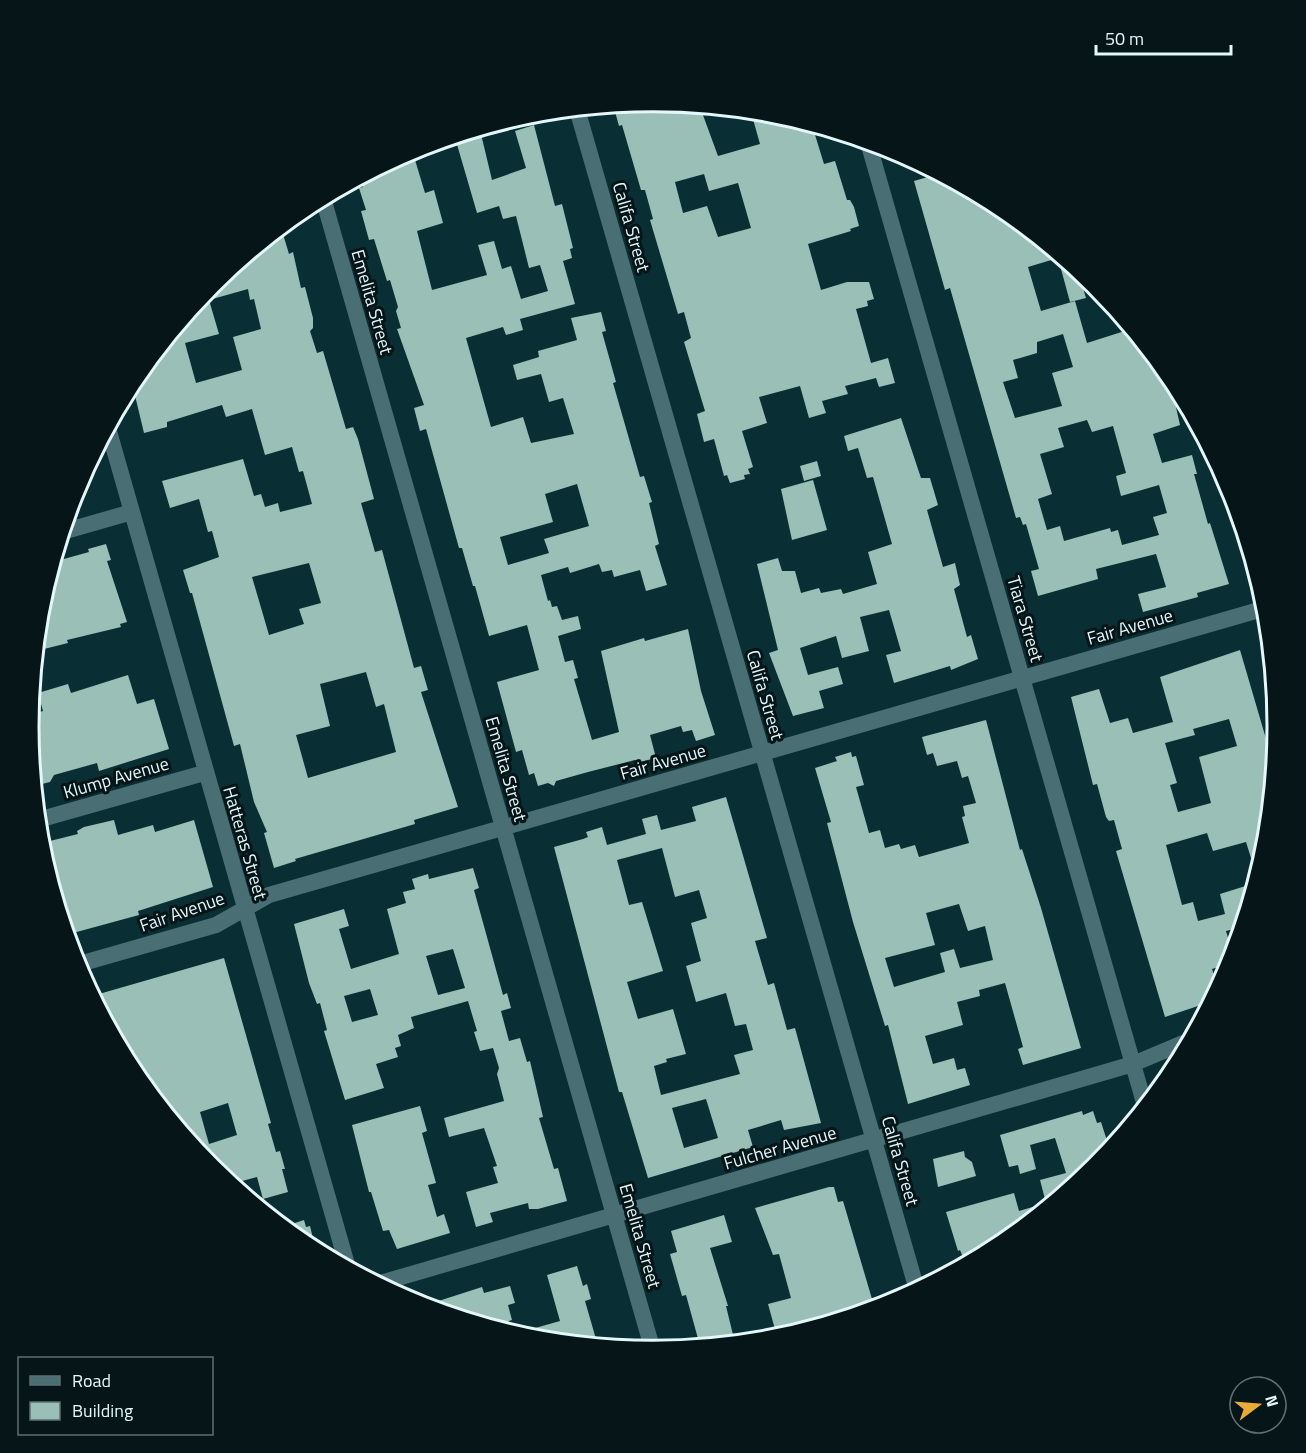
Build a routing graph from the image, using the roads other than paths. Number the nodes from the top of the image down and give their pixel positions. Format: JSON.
{"nodes":[{"id":1,"x":579,"y":117,"type":"edge"},
{"id":2,"x":871,"y":153,"type":"edge"},
{"id":3,"x":326,"y":208,"type":"edge"},
{"id":4,"x":111,"y":438,"type":"edge"},
{"id":5,"x":132,"y":512,"type":"junction"},
{"id":6,"x":72,"y":529,"type":"edge"},
{"id":7,"x":1256,"y":611,"type":"edge"},
{"id":8,"x":1022,"y":679,"type":"junction"},
{"id":9,"x":762,"y":754,"type":"junction"},
{"id":10,"x":204,"y":773,"type":"junction"},
{"id":11,"x":46,"y":818,"type":"edge"},
{"id":12,"x":503,"y":828,"type":"junction"},
{"id":13,"x":244,"y":910,"type":"junction"},
{"id":14,"x":86,"y":962,"type":"edge"},
{"id":15,"x":1178,"y":1045,"type":"edge"},
{"id":16,"x":1133,"y":1064,"type":"junction"},
{"id":17,"x":1142,"y":1097,"type":"edge"},
{"id":18,"x":874,"y":1142,"type":"junction"},
{"id":19,"x":614,"y":1216,"type":"junction"},
{"id":20,"x":345,"y":1257,"type":"edge"},
{"id":21,"x":389,"y":1281,"type":"edge"},
{"id":22,"x":915,"y":1282,"type":"edge"},
{"id":23,"x":650,"y":1340,"type":"edge"}],
"edges":[{"from":1,"to":9,"type":"street","name":"Califa Street"},
{"from":2,"to":8,"type":"street","name":"Tiara Street"},
{"from":3,"to":12,"type":"street","name":"Emelita Street"},
{"from":4,"to":5,"type":"street","name":"Hatteras Street"},
{"from":5,"to":6,"type":"street"},
{"from":5,"to":10,"type":"street","name":"Hatteras Street"},
{"from":7,"to":8,"type":"street","name":"Fair Avenue"},
{"from":8,"to":9,"type":"street","name":"Fair Avenue"},
{"from":8,"to":16,"type":"street","name":"Tiara Street"},
{"from":9,"to":12,"type":"street","name":"Fair Avenue"},
{"from":9,"to":18,"type":"street","name":"Califa Street"},
{"from":10,"to":11,"type":"street","name":"Klump Avenue"},
{"from":10,"to":13,"type":"street","name":"Hatteras Street"},
{"from":12,"to":13,"type":"street","name":"Fair Avenue"},
{"from":12,"to":19,"type":"street","name":"Emelita Street"},
{"from":13,"to":14,"type":"street","name":"Fair Avenue"},
{"from":13,"to":20,"type":"street","name":"Hatteras Street"},
{"from":15,"to":16,"type":"street","name":"Fulcher Avenue"},
{"from":16,"to":17,"type":"street","name":"Tiara Street"},
{"from":16,"to":18,"type":"street","name":"Fulcher Avenue"},
{"from":18,"to":19,"type":"street","name":"Fulcher Avenue"},
{"from":18,"to":22,"type":"street","name":"Califa Street"},
{"from":19,"to":21,"type":"street","name":"Fulcher Avenue"},
{"from":19,"to":23,"type":"street","name":"Emelita Street"}]}
